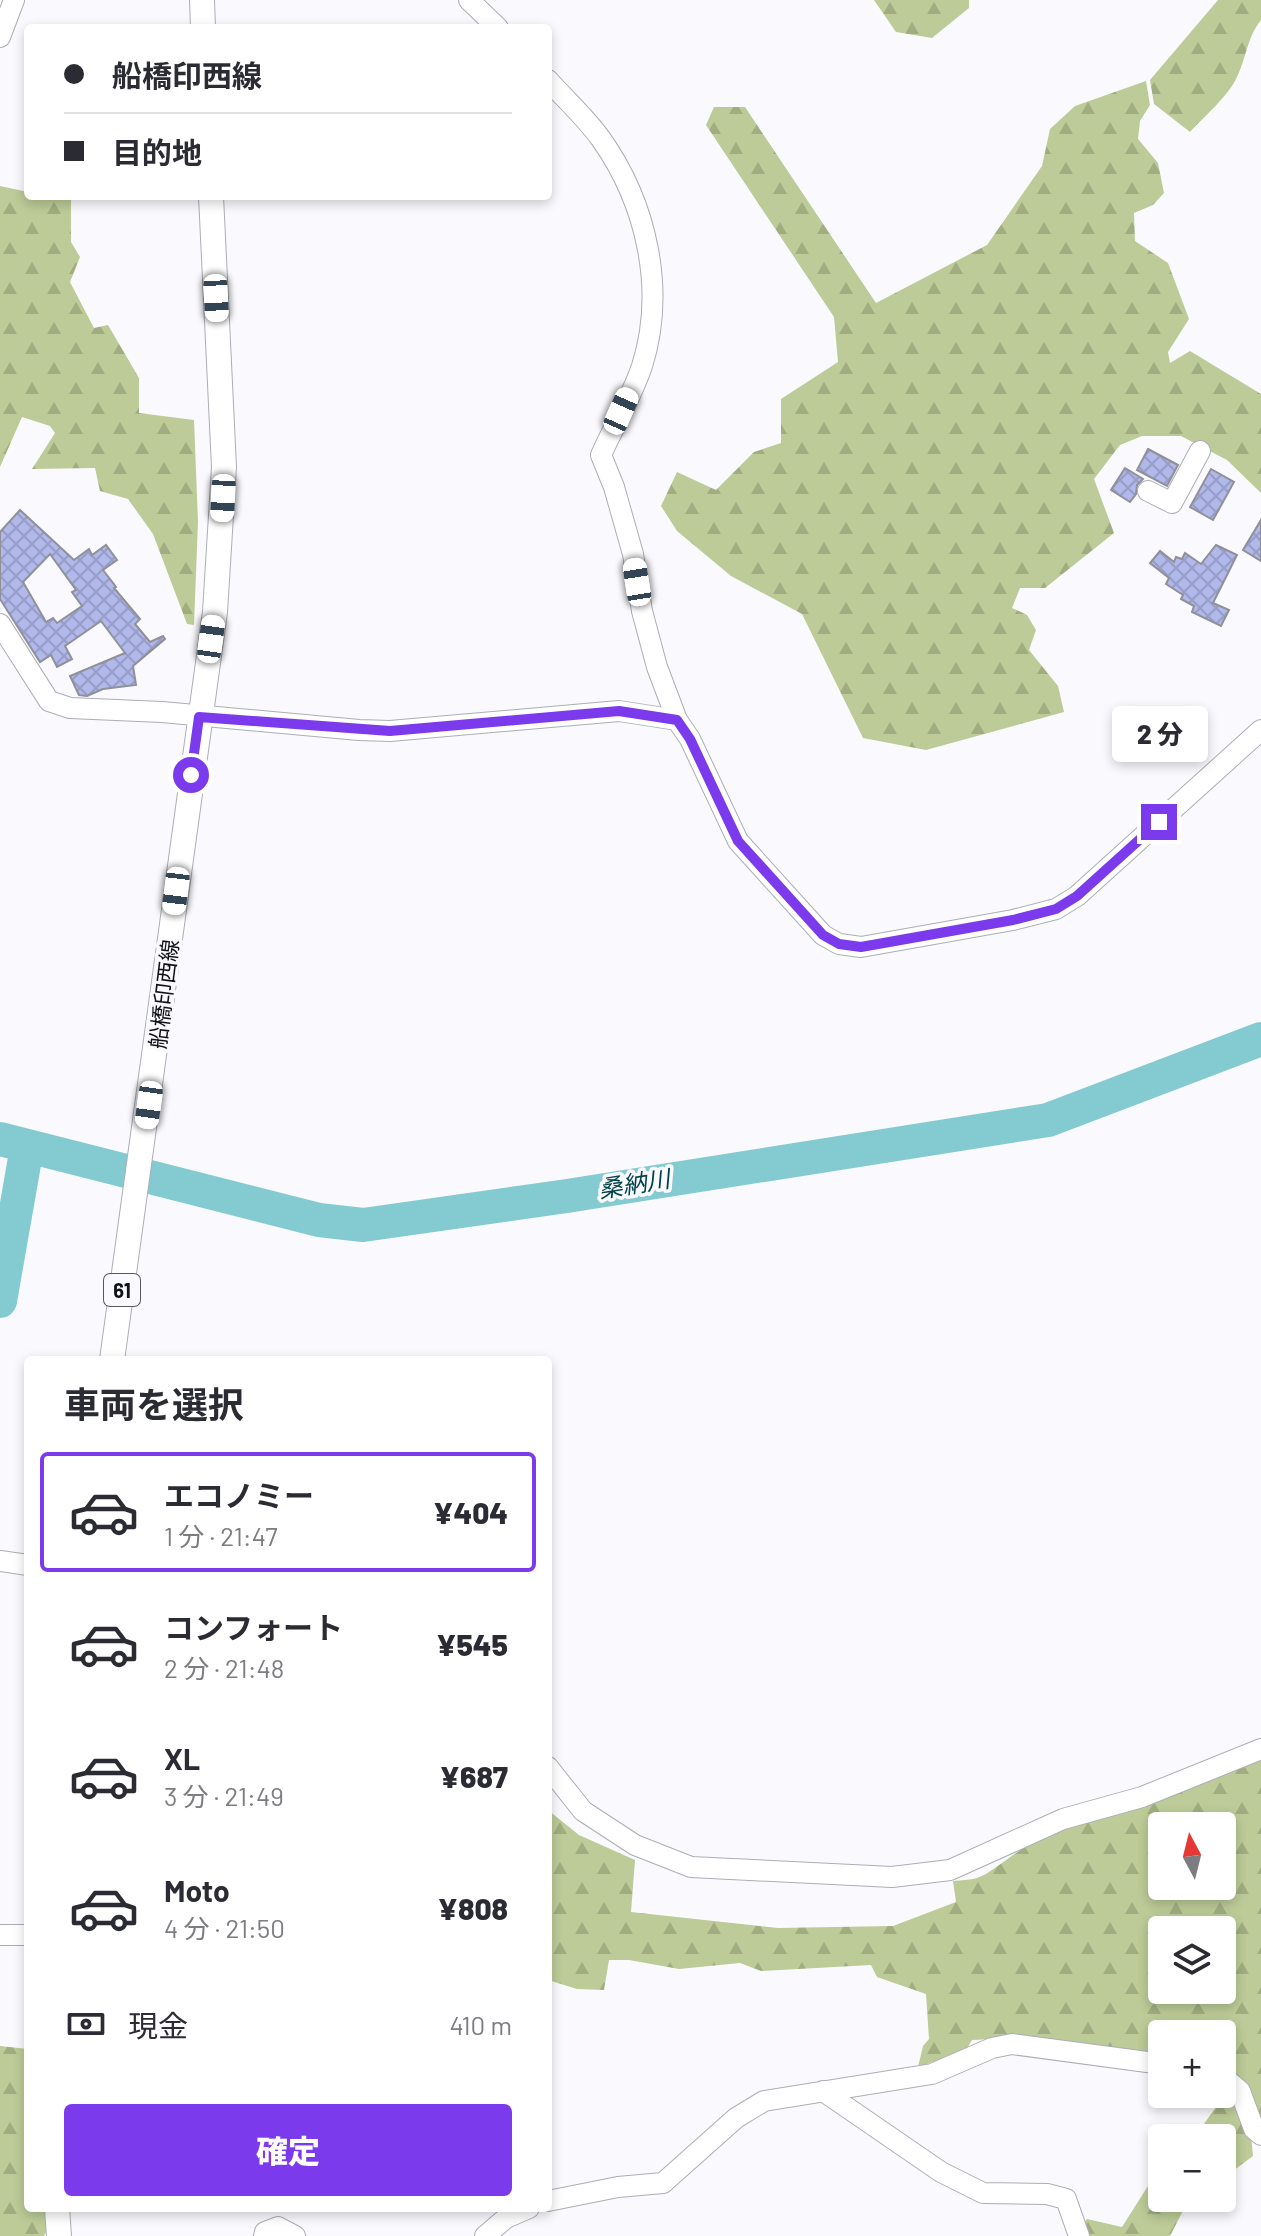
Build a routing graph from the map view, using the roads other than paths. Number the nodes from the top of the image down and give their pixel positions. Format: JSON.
{"nodes":[{"id":1,"x":14,"y":0,"type":"edge"},
{"id":2,"x":202,"y":0,"type":"edge"},
{"id":3,"x":469,"y":0,"type":"edge"},
{"id":4,"x":203,"y":24,"type":"edge"},
{"id":5,"x":494,"y":24,"type":"edge"},
{"id":6,"x":0,"y":37,"type":"edge"},
{"id":7,"x":552,"y":84,"type":"edge"},
{"id":8,"x":211,"y":200,"type":"edge"},
{"id":9,"x":1200,"y":451,"type":"dead end"},
{"id":10,"x":1148,"y":491,"type":"dead end"},
{"id":11,"x":0,"y":624,"type":"edge"},
{"id":12,"x":199,"y":717,"type":"junction"},
{"id":13,"x":677,"y":720,"type":"junction"},
{"id":14,"x":1261,"y":730,"type":"edge"},
{"id":15,"x":113,"y":1356,"type":"edge"},
{"id":16,"x":0,"y":1561,"type":"edge"},
{"id":17,"x":24,"y":1564,"type":"edge"},
{"id":18,"x":1261,"y":1749,"type":"edge"},
{"id":19,"x":552,"y":1772,"type":"edge"},
{"id":20,"x":0,"y":1935,"type":"edge"},
{"id":21,"x":24,"y":1935,"type":"edge"},
{"id":22,"x":1148,"y":2062,"type":"edge"},
{"id":23,"x":1236,"y":2088,"type":"edge"},
{"id":24,"x":823,"y":2091,"type":"junction"},
{"id":25,"x":1261,"y":2135,"type":"edge"},
{"id":26,"x":552,"y":2200,"type":"edge"},
{"id":27,"x":57,"y":2212,"type":"edge"},
{"id":28,"x":520,"y":2212,"type":"edge"},
{"id":29,"x":59,"y":2236,"type":"edge"},
{"id":30,"x":264,"y":2236,"type":"edge"},
{"id":31,"x":295,"y":2236,"type":"edge"},
{"id":32,"x":485,"y":2236,"type":"edge"},
{"id":33,"x":1079,"y":2236,"type":"edge"}],
"edges":[{"from":1,"to":6,"type":"street"},
{"from":2,"to":4,"type":"main road"},
{"from":3,"to":5,"type":"street"},
{"from":7,"to":13,"type":"street"},
{"from":8,"to":12,"type":"main road","name":"船橋印西線","number":"61"},
{"from":9,"to":10,"type":"street"},
{"from":11,"to":12,"type":"street"},
{"from":12,"to":13,"type":"street"},
{"from":12,"to":15,"type":"main road","name":"船橋印西線","number":"61"},
{"from":13,"to":14,"type":"street"},
{"from":16,"to":17,"type":"street"},
{"from":18,"to":19,"type":"street"},
{"from":20,"to":21,"type":"street"},
{"from":22,"to":24,"type":"street"},
{"from":23,"to":25,"type":"street"},
{"from":24,"to":26,"type":"street"},
{"from":24,"to":33,"type":"street"},
{"from":27,"to":29,"type":"main road"},
{"from":28,"to":32,"type":"street"},
{"from":30,"to":31,"type":"street"}]}
